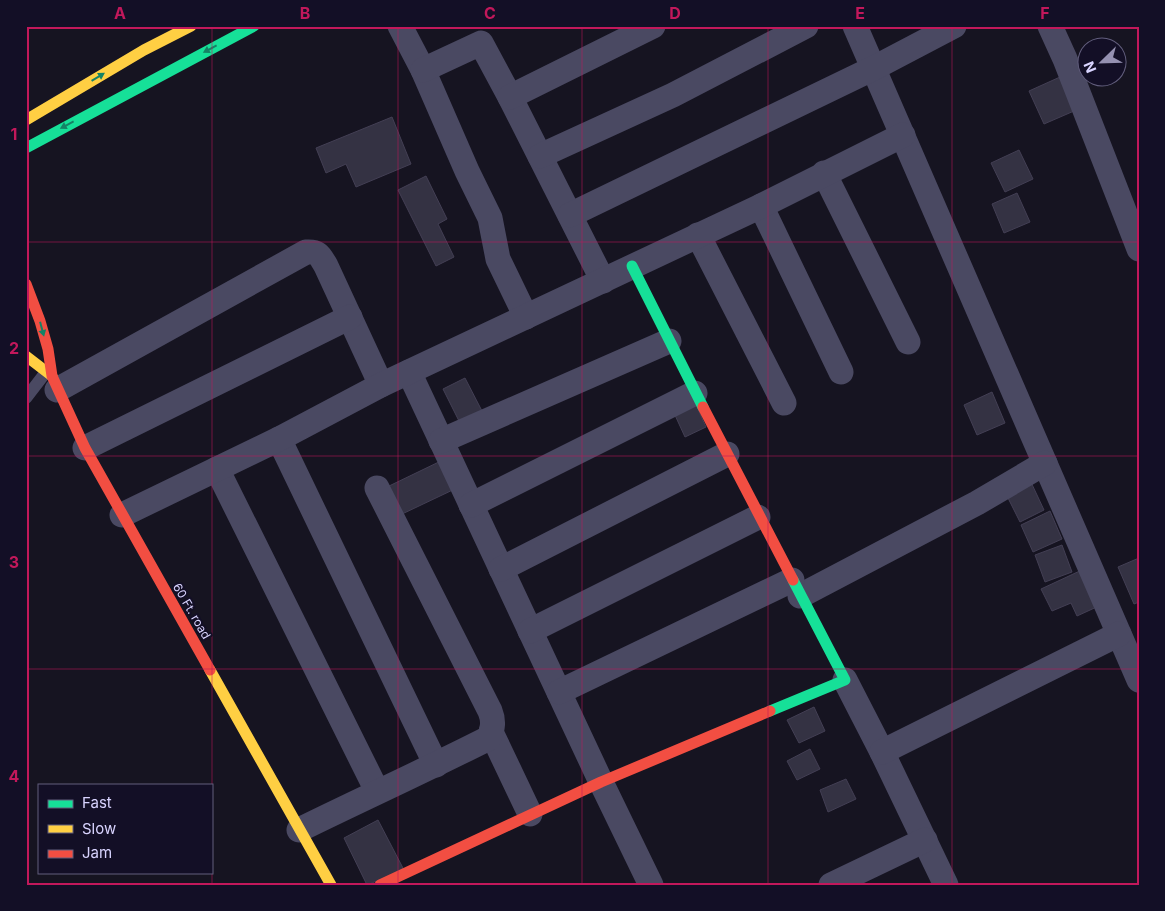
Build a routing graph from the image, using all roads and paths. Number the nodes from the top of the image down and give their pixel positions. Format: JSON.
{"nodes":[{"id":1,"x":191,"y":26,"type":"edge"},
{"id":2,"x":254,"y":26,"type":"edge"},
{"id":3,"x":400,"y":26,"type":"edge"},
{"id":4,"x":653,"y":26,"type":"edge"},
{"id":5,"x":806,"y":26,"type":"edge"},
{"id":6,"x":856,"y":26,"type":"edge"},
{"id":7,"x":954,"y":26,"type":"edge"},
{"id":8,"x":1050,"y":26,"type":"edge"},
{"id":9,"x":180,"y":30,"type":"edge"},
{"id":10,"x":486,"y":35,"type":"edge"},
{"id":11,"x":874,"y":68,"type":"junction"},
{"id":12,"x":423,"y":70,"type":"junction"},
{"id":13,"x":510,"y":96,"type":"junction"},
{"id":14,"x":26,"y":120,"type":"edge"},
{"id":15,"x":903,"y":135,"type":"junction"},
{"id":16,"x":26,"y":148,"type":"edge"},
{"id":17,"x":540,"y":156,"type":"junction"},
{"id":18,"x":824,"y":173,"type":"junction"},
{"id":19,"x":761,"y":206,"type":"junction"},
{"id":20,"x":570,"y":215,"type":"junction"},
{"id":21,"x":698,"y":235,"type":"junction"},
{"id":22,"x":1139,"y":249,"type":"edge"},
{"id":23,"x":632,"y":266,"type":"junction"},
{"id":24,"x":603,"y":281,"type":"junction"},
{"id":25,"x":26,"y":284,"type":"edge"},
{"id":26,"x":350,"y":317,"type":"junction"},
{"id":27,"x":526,"y":317,"type":"junction"},
{"id":28,"x":670,"y":341,"type":"junction"},
{"id":29,"x":908,"y":342,"type":"dead end"},
{"id":30,"x":26,"y":356,"type":"edge"},
{"id":31,"x":409,"y":372,"type":"junction"},
{"id":32,"x":841,"y":372,"type":"dead end"},
{"id":33,"x":52,"y":379,"type":"junction"},
{"id":34,"x":381,"y":385,"type":"junction"},
{"id":35,"x":695,"y":393,"type":"junction"},
{"id":36,"x":26,"y":398,"type":"edge"},
{"id":37,"x":784,"y":403,"type":"dead end"},
{"id":38,"x":279,"y":439,"type":"junction"},
{"id":39,"x":441,"y":441,"type":"junction"},
{"id":40,"x":85,"y":448,"type":"junction"},
{"id":41,"x":727,"y":454,"type":"junction"},
{"id":42,"x":1045,"y":463,"type":"junction"},
{"id":43,"x":217,"y":469,"type":"junction"},
{"id":44,"x":377,"y":488,"type":"dead end"},
{"id":45,"x":472,"y":505,"type":"junction"},
{"id":46,"x":122,"y":515,"type":"junction"},
{"id":47,"x":758,"y":516,"type":"junction"},
{"id":48,"x":501,"y":569,"type":"junction"},
{"id":49,"x":796,"y":588,"type":"junction"},
{"id":50,"x":530,"y":631,"type":"junction"},
{"id":51,"x":1119,"y":634,"type":"junction"},
{"id":52,"x":845,"y":680,"type":"junction"},
{"id":53,"x":1139,"y":680,"type":"edge"},
{"id":54,"x":559,"y":692,"type":"junction"},
{"id":55,"x":491,"y":732,"type":"junction"},
{"id":56,"x":882,"y":752,"type":"junction"},
{"id":57,"x":436,"y":765,"type":"junction"},
{"id":58,"x":601,"y":782,"type":"junction"},
{"id":59,"x":377,"y":791,"type":"junction"},
{"id":60,"x":530,"y":814,"type":"junction"},
{"id":61,"x":299,"y":830,"type":"junction"},
{"id":62,"x":925,"y":840,"type":"junction"},
{"id":63,"x":331,"y":885,"type":"edge"},
{"id":64,"x":380,"y":885,"type":"edge"},
{"id":65,"x":651,"y":885,"type":"edge"},
{"id":66,"x":831,"y":885,"type":"edge"},
{"id":67,"x":946,"y":885,"type":"edge"}],
"edges":[{"from":1,"to":9,"type":"street"},
{"from":2,"to":16,"type":"street","one_way":true},
{"from":3,"to":12,"type":"street"},
{"from":4,"to":13,"type":"street"},
{"from":5,"to":17,"type":"street"},
{"from":6,"to":11,"type":"street"},
{"from":7,"to":11,"type":"street"},
{"from":8,"to":22,"type":"street"},
{"from":14,"to":9,"type":"street","one_way":true},
{"from":10,"to":12,"type":"street"},
{"from":10,"to":13,"type":"street"},
{"from":11,"to":15,"type":"street"},
{"from":11,"to":20,"type":"street"},
{"from":12,"to":27,"type":"street"},
{"from":13,"to":17,"type":"street"},
{"from":15,"to":18,"type":"street"},
{"from":15,"to":42,"type":"street"},
{"from":17,"to":20,"type":"street"},
{"from":18,"to":19,"type":"street"},
{"from":18,"to":29,"type":"street"},
{"from":19,"to":21,"type":"street"},
{"from":19,"to":32,"type":"street"},
{"from":20,"to":24,"type":"street"},
{"from":21,"to":23,"type":"street"},
{"from":21,"to":37,"type":"street"},
{"from":23,"to":24,"type":"street"},
{"from":23,"to":28,"type":"street"},
{"from":24,"to":27,"type":"street"},
{"from":25,"to":33,"type":"street","one_way":true},
{"from":26,"to":33,"type":"street"},
{"from":26,"to":34,"type":"street"},
{"from":26,"to":40,"type":"street"},
{"from":27,"to":31,"type":"street"},
{"from":28,"to":35,"type":"street"},
{"from":28,"to":39,"type":"street"},
{"from":30,"to":33,"type":"street","name":"60 Ft. road"},
{"from":31,"to":34,"type":"street"},
{"from":31,"to":39,"type":"street"},
{"from":33,"to":36,"type":"lane"},
{"from":33,"to":40,"type":"street","name":"60 Ft. road"},
{"from":34,"to":38,"type":"street"},
{"from":35,"to":41,"type":"street"},
{"from":35,"to":45,"type":"street"},
{"from":38,"to":43,"type":"street"},
{"from":38,"to":57,"type":"street"},
{"from":39,"to":45,"type":"street"},
{"from":40,"to":46,"type":"street","name":"60 Ft. road"},
{"from":41,"to":47,"type":"street"},
{"from":41,"to":48,"type":"street"},
{"from":42,"to":49,"type":"street"},
{"from":42,"to":51,"type":"street"},
{"from":43,"to":46,"type":"street"},
{"from":43,"to":59,"type":"street"},
{"from":44,"to":55,"type":"street"},
{"from":45,"to":48,"type":"street"},
{"from":46,"to":61,"type":"street","name":"60 Ft. road"},
{"from":47,"to":49,"type":"street"},
{"from":47,"to":50,"type":"street"},
{"from":48,"to":50,"type":"street"},
{"from":49,"to":52,"type":"street"},
{"from":49,"to":54,"type":"street"},
{"from":50,"to":54,"type":"street"},
{"from":51,"to":53,"type":"street"},
{"from":51,"to":56,"type":"street"},
{"from":52,"to":56,"type":"street"},
{"from":52,"to":58,"type":"street"},
{"from":54,"to":58,"type":"street"},
{"from":55,"to":57,"type":"street"},
{"from":55,"to":60,"type":"street"},
{"from":56,"to":62,"type":"street"},
{"from":57,"to":59,"type":"street"},
{"from":58,"to":60,"type":"street"},
{"from":58,"to":65,"type":"street"},
{"from":59,"to":61,"type":"street"},
{"from":60,"to":64,"type":"street"},
{"from":61,"to":63,"type":"street","name":"60 Ft. road"},
{"from":62,"to":66,"type":"street"},
{"from":62,"to":67,"type":"street"}]}
